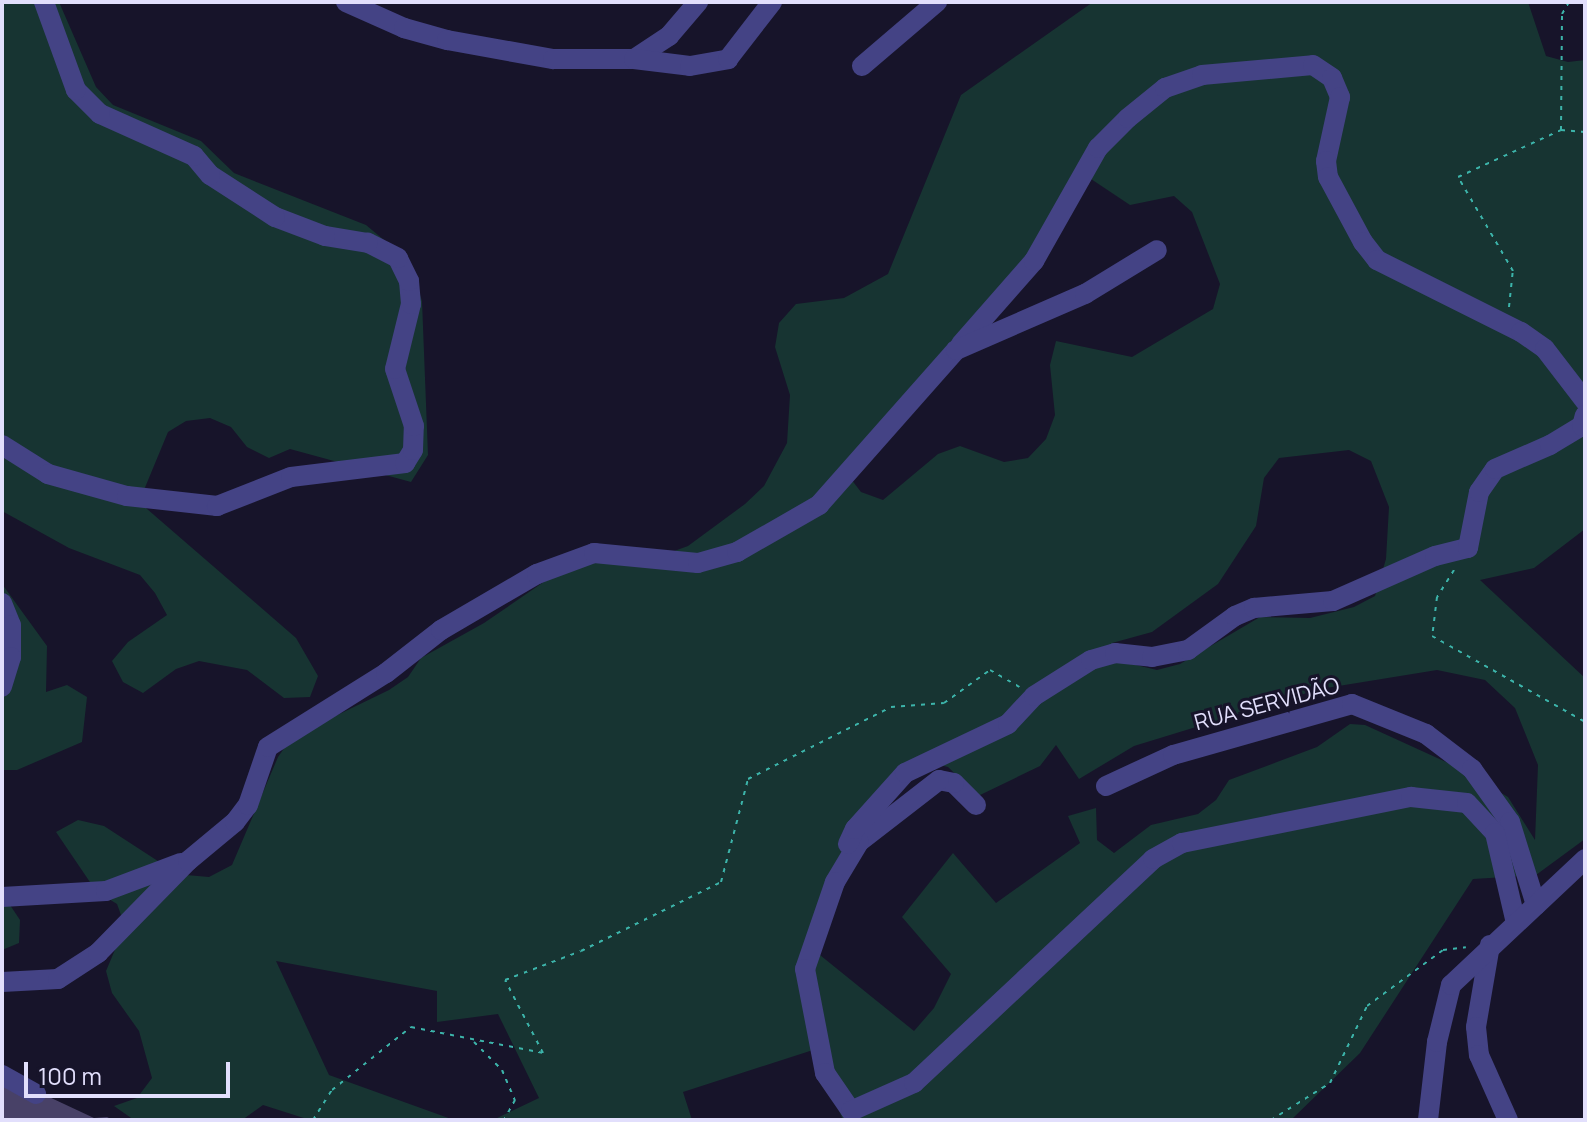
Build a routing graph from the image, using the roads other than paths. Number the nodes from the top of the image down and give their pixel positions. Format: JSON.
{"nodes":[{"id":1,"x":44,"y":2,"type":"edge"},
{"id":2,"x":346,"y":2,"type":"edge"},
{"id":3,"x":698,"y":2,"type":"edge"},
{"id":4,"x":772,"y":2,"type":"edge"},
{"id":5,"x":937,"y":2,"type":"edge"},
{"id":6,"x":634,"y":59,"type":"junction"},
{"id":7,"x":862,"y":66,"type":"dead end"},
{"id":8,"x":1157,"y":250,"type":"dead end"},
{"id":9,"x":956,"y":350,"type":"junction"},
{"id":10,"x":1585,"y":401,"type":"edge"},
{"id":11,"x":1585,"y":415,"type":"edge"},
{"id":12,"x":2,"y":445,"type":"edge"},
{"id":13,"x":2,"y":463,"type":"edge"},
{"id":14,"x":48,"y":474,"type":"junction"},
{"id":15,"x":2,"y":603,"type":"edge"},
{"id":16,"x":2,"y":687,"type":"edge"},
{"id":17,"x":1106,"y":786,"type":"dead end"},
{"id":18,"x":976,"y":805,"type":"dead end"},
{"id":19,"x":1585,"y":859,"type":"edge"},
{"id":20,"x":188,"y":861,"type":"junction"},
{"id":21,"x":835,"y":882,"type":"junction"},
{"id":22,"x":2,"y":897,"type":"edge"},
{"id":23,"x":1536,"y":905,"type":"junction"},
{"id":24,"x":1516,"y":923,"type":"junction"},
{"id":25,"x":1490,"y":945,"type":"junction"},
{"id":26,"x":2,"y":982,"type":"edge"},
{"id":27,"x":5,"y":1081,"type":"edge"},
{"id":28,"x":51,"y":1100,"type":"edge"},
{"id":29,"x":1428,"y":1120,"type":"edge"},
{"id":30,"x":1508,"y":1120,"type":"edge"}],
"edges":[{"from":1,"to":14,"type":"street"},
{"from":2,"to":6,"type":"street"},
{"from":3,"to":6,"type":"street"},
{"from":4,"to":6,"type":"street"},
{"from":5,"to":7,"type":"street"},
{"from":8,"to":9,"type":"street"},
{"from":9,"to":10,"type":"street"},
{"from":9,"to":20,"type":"street"},
{"from":11,"to":21,"type":"street"},
{"from":12,"to":14,"type":"street"},
{"from":13,"to":14,"type":"street"},
{"from":15,"to":16,"type":"street"},
{"from":17,"to":23,"type":"street","name":"RUA SERVIDÃO"},
{"from":18,"to":21,"type":"street"},
{"from":19,"to":23,"type":"street"},
{"from":20,"to":22,"type":"street"},
{"from":20,"to":26,"type":"street"},
{"from":21,"to":24,"type":"street"},
{"from":23,"to":24,"type":"street"},
{"from":24,"to":25,"type":"street"},
{"from":25,"to":29,"type":"street"},
{"from":25,"to":30,"type":"street"},
{"from":27,"to":28,"type":"street"}]}
